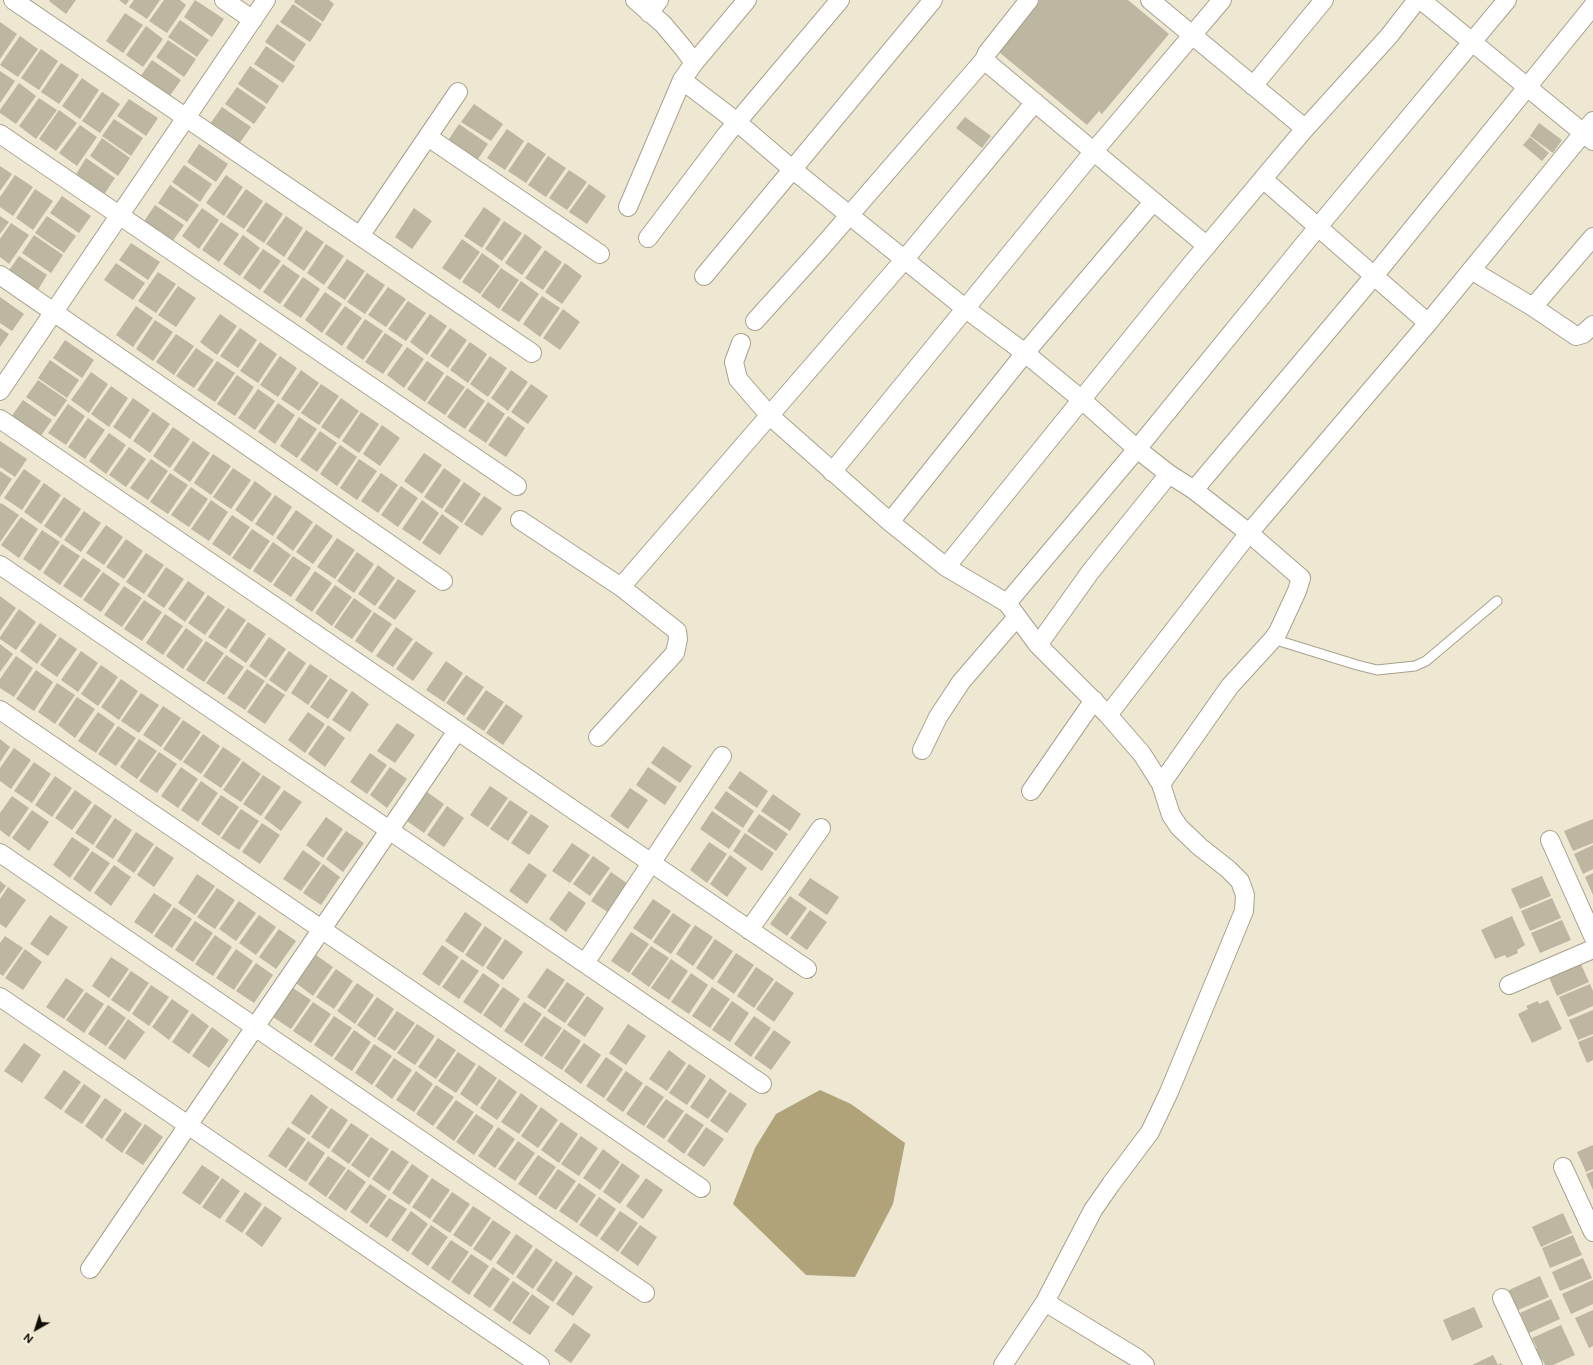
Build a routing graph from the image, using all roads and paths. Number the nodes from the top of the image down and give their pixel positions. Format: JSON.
{"nodes":[{"id":1,"x":13,"y":0,"type":"edge"},
{"id":2,"x":224,"y":0,"type":"edge"},
{"id":3,"x":266,"y":0,"type":"edge"},
{"id":4,"x":635,"y":0,"type":"edge"},
{"id":5,"x":747,"y":0,"type":"edge"},
{"id":6,"x":840,"y":0,"type":"edge"},
{"id":7,"x":933,"y":0,"type":"edge"},
{"id":8,"x":1150,"y":0,"type":"edge"},
{"id":9,"x":1222,"y":0,"type":"edge"},
{"id":10,"x":1324,"y":0,"type":"edge"},
{"id":11,"x":1418,"y":0,"type":"edge"},
{"id":12,"x":1421,"y":0,"type":"edge"},
{"id":13,"x":1507,"y":0,"type":"edge"},
{"id":14,"x":1027,"y":1,"type":"edge"},
{"id":15,"x":654,"y":6,"type":"edge"},
{"id":16,"x":1593,"y":6,"type":"edge"},
{"id":17,"x":253,"y":20,"type":"junction"},
{"id":18,"x":1192,"y":35,"type":"junction"},
{"id":19,"x":1472,"y":42,"type":"junction"},
{"id":20,"x":984,"y":60,"type":"junction"},
{"id":21,"x":694,"y":63,"type":"junction"},
{"id":22,"x":682,"y":80,"type":"junction"},
{"id":23,"x":1253,"y":86,"type":"junction"},
{"id":24,"x":1527,"y":87,"type":"junction"},
{"id":25,"x":458,"y":92,"type":"dead end"},
{"id":26,"x":1035,"y":102,"type":"junction"},
{"id":27,"x":186,"y":118,"type":"junction"},
{"id":28,"x":737,"y":122,"type":"junction"},
{"id":29,"x":1303,"y":131,"type":"junction"},
{"id":30,"x":1590,"y":132,"type":"edge"},
{"id":31,"x":0,"y":134,"type":"edge"},
{"id":32,"x":428,"y":137,"type":"junction"},
{"id":33,"x":1094,"y":151,"type":"junction"},
{"id":34,"x":792,"y":169,"type":"junction"},
{"id":35,"x":1263,"y":179,"type":"junction"},
{"id":36,"x":1153,"y":202,"type":"junction"},
{"id":37,"x":628,"y":207,"type":"dead end"},
{"id":38,"x":850,"y":214,"type":"junction"},
{"id":39,"x":120,"y":215,"type":"junction"},
{"id":40,"x":1318,"y":227,"type":"junction"},
{"id":41,"x":360,"y":236,"type":"junction"},
{"id":42,"x":1593,"y":237,"type":"edge"},
{"id":43,"x":648,"y":238,"type":"dead end"},
{"id":44,"x":1207,"y":246,"type":"junction"},
{"id":45,"x":600,"y":254,"type":"dead end"},
{"id":46,"x":904,"y":260,"type":"junction"},
{"id":47,"x":1471,"y":270,"type":"junction"},
{"id":48,"x":0,"y":275,"type":"edge"},
{"id":49,"x":704,"y":276,"type":"dead end"},
{"id":50,"x":1374,"y":276,"type":"junction"},
{"id":51,"x":1533,"y":307,"type":"junction"},
{"id":52,"x":966,"y":309,"type":"junction"},
{"id":53,"x":54,"y":312,"type":"junction"},
{"id":54,"x":755,"y":321,"type":"dead end"},
{"id":55,"x":1428,"y":323,"type":"junction"},
{"id":56,"x":1593,"y":325,"type":"edge"},
{"id":57,"x":740,"y":343,"type":"dead end"},
{"id":58,"x":532,"y":353,"type":"dead end"},
{"id":59,"x":1025,"y":353,"type":"junction"},
{"id":60,"x":0,"y":391,"type":"edge"},
{"id":61,"x":1082,"y":400,"type":"junction"},
{"id":62,"x":770,"y":416,"type":"junction"},
{"id":63,"x":0,"y":419,"type":"edge"},
{"id":64,"x":1137,"y":449,"type":"junction"},
{"id":65,"x":832,"y":472,"type":"junction"},
{"id":66,"x":1169,"y":474,"type":"junction"},
{"id":67,"x":517,"y":486,"type":"dead end"},
{"id":68,"x":1194,"y":490,"type":"junction"},
{"id":69,"x":520,"y":520,"type":"dead end"},
{"id":70,"x":890,"y":522,"type":"junction"},
{"id":71,"x":1249,"y":533,"type":"junction"},
{"id":72,"x":0,"y":565,"type":"edge"},
{"id":73,"x":946,"y":567,"type":"junction"},
{"id":74,"x":443,"y":582,"type":"dead end"},
{"id":75,"x":621,"y":587,"type":"junction"},
{"id":76,"x":1497,"y":601,"type":"dead end"},
{"id":77,"x":1012,"y":610,"type":"junction"},
{"id":78,"x":1273,"y":639,"type":"junction"},
{"id":79,"x":1038,"y":645,"type":"junction"},
{"id":80,"x":1094,"y":700,"type":"junction"},
{"id":81,"x":0,"y":710,"type":"edge"},
{"id":82,"x":1108,"y":715,"type":"junction"},
{"id":83,"x":457,"y":731,"type":"junction"},
{"id":84,"x":598,"y":737,"type":"dead end"},
{"id":85,"x":922,"y":750,"type":"dead end"},
{"id":86,"x":722,"y":756,"type":"dead end"},
{"id":87,"x":1161,"y":784,"type":"junction"},
{"id":88,"x":1031,"y":791,"type":"dead end"},
{"id":89,"x":821,"y":828,"type":"dead end"},
{"id":90,"x":389,"y":830,"type":"junction"},
{"id":91,"x":1550,"y":840,"type":"dead end"},
{"id":92,"x":0,"y":853,"type":"edge"},
{"id":93,"x":651,"y":863,"type":"junction"},
{"id":94,"x":321,"y":929,"type":"junction"},
{"id":95,"x":749,"y":930,"type":"junction"},
{"id":96,"x":1593,"y":936,"type":"edge"},
{"id":97,"x":1593,"y":949,"type":"edge"},
{"id":98,"x":585,"y":963,"type":"junction"},
{"id":99,"x":807,"y":969,"type":"dead end"},
{"id":100,"x":1509,"y":986,"type":"dead end"},
{"id":101,"x":0,"y":997,"type":"edge"},
{"id":102,"x":255,"y":1027,"type":"junction"},
{"id":103,"x":762,"y":1084,"type":"dead end"},
{"id":104,"x":188,"y":1125,"type":"junction"},
{"id":105,"x":1563,"y":1167,"type":"dead end"},
{"id":106,"x":701,"y":1188,"type":"dead end"},
{"id":107,"x":1593,"y":1232,"type":"edge"},
{"id":108,"x":90,"y":1269,"type":"dead end"},
{"id":109,"x":645,"y":1293,"type":"dead end"},
{"id":110,"x":1502,"y":1298,"type":"dead end"},
{"id":111,"x":1045,"y":1302,"type":"junction"},
{"id":112,"x":540,"y":1365,"type":"edge"},
{"id":113,"x":1003,"y":1365,"type":"edge"},
{"id":114,"x":1145,"y":1365,"type":"edge"},
{"id":115,"x":1533,"y":1365,"type":"edge"}],
"edges":[{"from":1,"to":27,"type":"street"},
{"from":2,"to":17,"type":"street"},
{"from":3,"to":17,"type":"street"},
{"from":4,"to":15,"type":"street"},
{"from":5,"to":21,"type":"street"},
{"from":6,"to":28,"type":"street"},
{"from":7,"to":34,"type":"street"},
{"from":8,"to":18,"type":"street"},
{"from":9,"to":18,"type":"street"},
{"from":10,"to":23,"type":"street"},
{"from":11,"to":29,"type":"street"},
{"from":12,"to":19,"type":"street"},
{"from":13,"to":19,"type":"street"},
{"from":14,"to":20,"type":"street"},
{"from":15,"to":21,"type":"street"},
{"from":16,"to":24,"type":"street"},
{"from":17,"to":27,"type":"street"},
{"from":18,"to":23,"type":"street"},
{"from":18,"to":33,"type":"street"},
{"from":19,"to":24,"type":"street"},
{"from":19,"to":40,"type":"street"},
{"from":20,"to":26,"type":"street"},
{"from":20,"to":38,"type":"street"},
{"from":21,"to":22,"type":"street"},
{"from":22,"to":28,"type":"street"},
{"from":22,"to":37,"type":"street"},
{"from":23,"to":29,"type":"street"},
{"from":24,"to":30,"type":"street"},
{"from":24,"to":50,"type":"street"},
{"from":25,"to":32,"type":"street"},
{"from":26,"to":33,"type":"street"},
{"from":26,"to":46,"type":"street"},
{"from":27,"to":39,"type":"street"},
{"from":27,"to":41,"type":"street"},
{"from":28,"to":34,"type":"street"},
{"from":28,"to":43,"type":"street"},
{"from":29,"to":35,"type":"street"},
{"from":30,"to":47,"type":"street"},
{"from":31,"to":39,"type":"street"},
{"from":32,"to":41,"type":"street"},
{"from":32,"to":45,"type":"street"},
{"from":33,"to":36,"type":"street"},
{"from":33,"to":52,"type":"street"},
{"from":34,"to":38,"type":"street"},
{"from":34,"to":49,"type":"street"},
{"from":35,"to":40,"type":"street"},
{"from":35,"to":44,"type":"street"},
{"from":36,"to":44,"type":"street"},
{"from":36,"to":59,"type":"street"},
{"from":38,"to":46,"type":"street"},
{"from":38,"to":54,"type":"street"},
{"from":39,"to":53,"type":"street"},
{"from":39,"to":67,"type":"street"},
{"from":40,"to":50,"type":"street"},
{"from":40,"to":64,"type":"street"},
{"from":41,"to":58,"type":"street"},
{"from":42,"to":51,"type":"street"},
{"from":44,"to":61,"type":"street"},
{"from":46,"to":52,"type":"street"},
{"from":46,"to":62,"type":"street"},
{"from":47,"to":51,"type":"street"},
{"from":47,"to":55,"type":"street"},
{"from":48,"to":53,"type":"street"},
{"from":50,"to":55,"type":"street"},
{"from":50,"to":68,"type":"street"},
{"from":51,"to":56,"type":"street"},
{"from":52,"to":59,"type":"street"},
{"from":52,"to":65,"type":"street"},
{"from":53,"to":60,"type":"street"},
{"from":53,"to":74,"type":"street"},
{"from":55,"to":71,"type":"street"},
{"from":57,"to":62,"type":"street"},
{"from":59,"to":61,"type":"street"},
{"from":59,"to":70,"type":"street"},
{"from":61,"to":64,"type":"street"},
{"from":61,"to":73,"type":"street"},
{"from":62,"to":65,"type":"street"},
{"from":62,"to":75,"type":"street"},
{"from":63,"to":83,"type":"street"},
{"from":64,"to":66,"type":"street"},
{"from":64,"to":77,"type":"street"},
{"from":65,"to":70,"type":"street"},
{"from":66,"to":68,"type":"street"},
{"from":66,"to":79,"type":"street"},
{"from":68,"to":71,"type":"street"},
{"from":69,"to":75,"type":"street"},
{"from":70,"to":73,"type":"street"},
{"from":71,"to":78,"type":"street"},
{"from":71,"to":82,"type":"street"},
{"from":72,"to":90,"type":"street"},
{"from":73,"to":77,"type":"street"},
{"from":75,"to":84,"type":"street"},
{"from":76,"to":78,"type":"lane"},
{"from":77,"to":79,"type":"street"},
{"from":77,"to":85,"type":"street"},
{"from":78,"to":87,"type":"street"},
{"from":79,"to":80,"type":"street"},
{"from":80,"to":82,"type":"street"},
{"from":80,"to":88,"type":"street"},
{"from":81,"to":94,"type":"street"},
{"from":82,"to":87,"type":"street"},
{"from":83,"to":90,"type":"street"},
{"from":83,"to":93,"type":"street"},
{"from":86,"to":93,"type":"street"},
{"from":87,"to":111,"type":"street"},
{"from":89,"to":95,"type":"street"},
{"from":90,"to":94,"type":"street"},
{"from":90,"to":98,"type":"street"},
{"from":91,"to":96,"type":"street"},
{"from":92,"to":102,"type":"street"},
{"from":93,"to":95,"type":"street"},
{"from":93,"to":98,"type":"street"},
{"from":94,"to":102,"type":"street"},
{"from":94,"to":106,"type":"street"},
{"from":95,"to":99,"type":"street"},
{"from":97,"to":100,"type":"street"},
{"from":98,"to":103,"type":"street"},
{"from":101,"to":104,"type":"street"},
{"from":102,"to":104,"type":"street"},
{"from":102,"to":109,"type":"street"},
{"from":104,"to":108,"type":"street"},
{"from":104,"to":112,"type":"street"},
{"from":105,"to":107,"type":"street"},
{"from":110,"to":115,"type":"street"},
{"from":111,"to":113,"type":"street"},
{"from":111,"to":114,"type":"street"}]}
